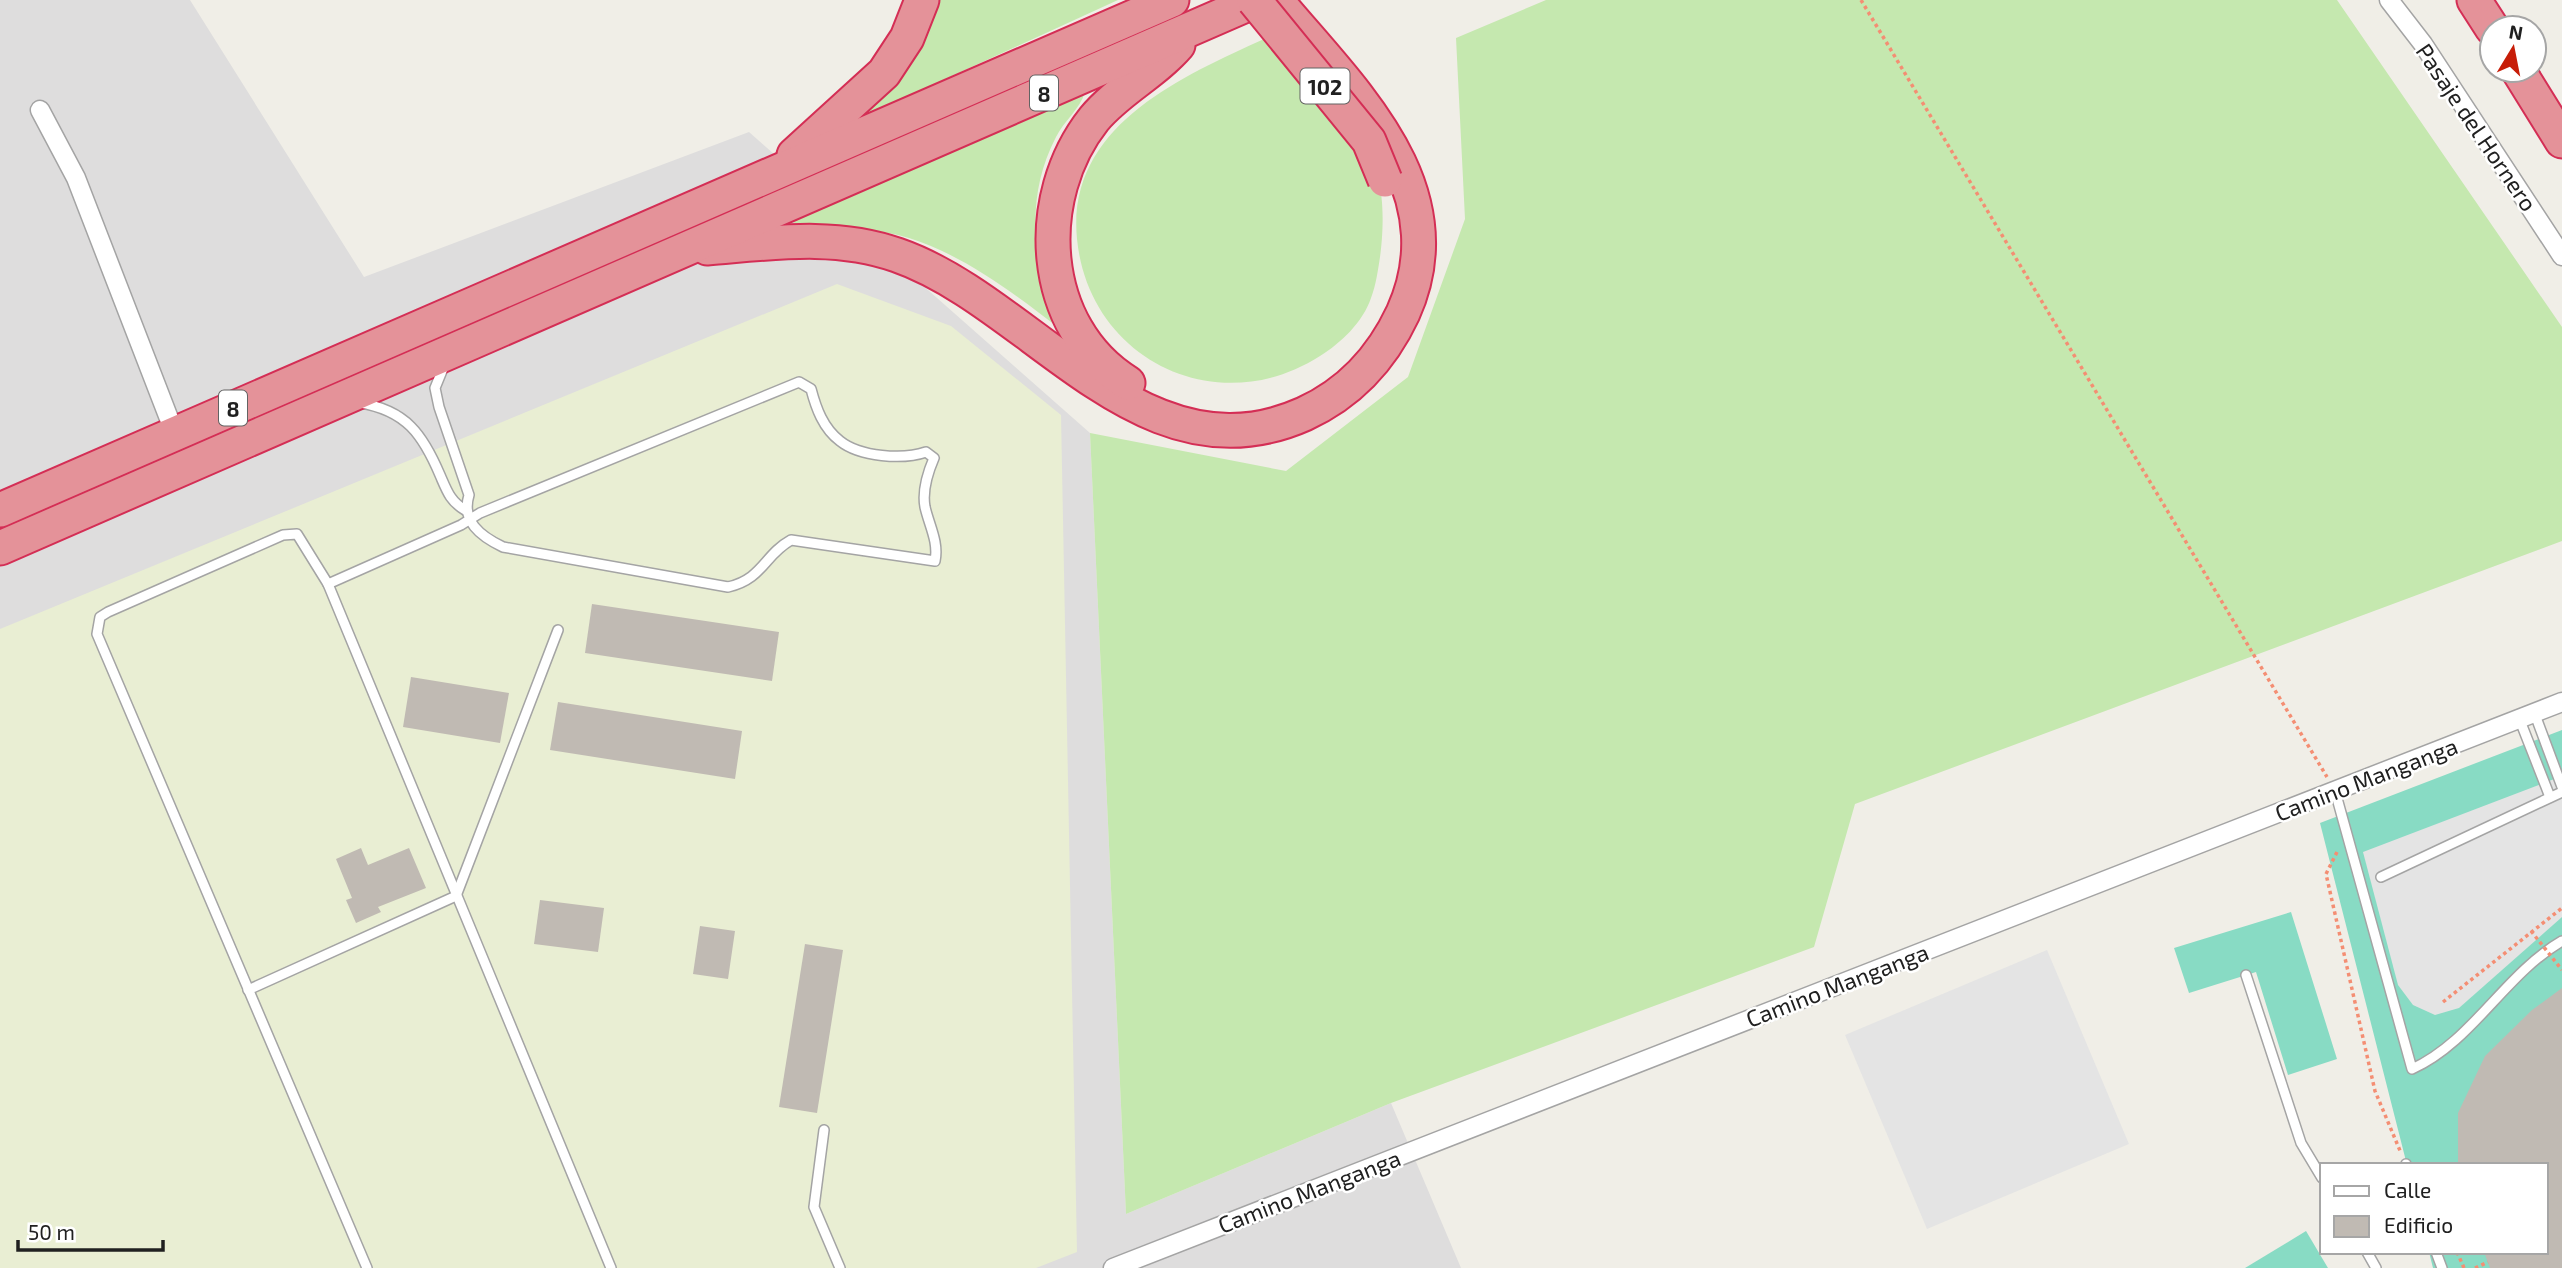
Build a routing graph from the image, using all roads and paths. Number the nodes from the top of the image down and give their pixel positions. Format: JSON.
{"nodes":[{"id":1,"x":922,"y":0,"type":"edge"},
{"id":2,"x":1172,"y":0,"type":"edge"},
{"id":3,"x":1255,"y":0,"type":"edge"},
{"id":4,"x":1276,"y":0,"type":"edge"},
{"id":5,"x":1861,"y":0,"type":"edge"},
{"id":6,"x":2389,"y":0,"type":"edge"},
{"id":7,"x":1192,"y":28,"type":"junction"},
{"id":8,"x":2527,"y":84,"type":"edge"},
{"id":9,"x":40,"y":110,"type":"dead end"},
{"id":10,"x":882,"y":127,"type":"junction"},
{"id":11,"x":2562,"y":141,"type":"edge"},
{"id":12,"x":896,"y":158,"type":"junction"},
{"id":13,"x":778,"y":170,"type":"junction"},
{"id":14,"x":1395,"y":177,"type":"junction"},
{"id":15,"x":681,"y":249,"type":"junction"},
{"id":16,"x":2562,"y":256,"type":"edge"},
{"id":17,"x":451,"y":352,"type":"junction"},
{"id":18,"x":339,"y":400,"type":"junction"},
{"id":19,"x":175,"y":434,"type":"junction"},
{"id":20,"x":0,"y":510,"type":"edge"},
{"id":21,"x":465,"y":510,"type":"junction"},
{"id":22,"x":469,"y":520,"type":"junction"},
{"id":23,"x":0,"y":548,"type":"edge"},
{"id":24,"x":327,"y":584,"type":"junction"},
{"id":25,"x":558,"y":630,"type":"dead end"},
{"id":26,"x":2562,"y":702,"type":"edge"},
{"id":27,"x":2526,"y":715,"type":"junction"},
{"id":28,"x":2562,"y":790,"type":"edge"},
{"id":29,"x":2335,"y":791,"type":"junction"},
{"id":30,"x":2550,"y":797,"type":"junction"},
{"id":31,"x":2346,"y":831,"type":"junction"},
{"id":32,"x":2381,"y":877,"type":"dead end"},
{"id":33,"x":456,"y":897,"type":"junction"},
{"id":34,"x":2562,"y":908,"type":"edge"},
{"id":35,"x":2531,"y":931,"type":"junction"},
{"id":36,"x":2562,"y":941,"type":"edge"},
{"id":37,"x":2562,"y":970,"type":"edge"},
{"id":38,"x":2246,"y":975,"type":"dead end"},
{"id":39,"x":248,"y":990,"type":"junction"},
{"id":40,"x":2443,"y":1002,"type":"dead end"},
{"id":41,"x":824,"y":1130,"type":"dead end"},
{"id":42,"x":2405,"y":1163,"type":"edge"},
{"id":43,"x":2320,"y":1175,"type":"edge"},
{"id":44,"x":2488,"y":1262,"type":"dead end"},
{"id":45,"x":367,"y":1268,"type":"edge"},
{"id":46,"x":611,"y":1268,"type":"edge"},
{"id":47,"x":840,"y":1268,"type":"edge"},
{"id":48,"x":1113,"y":1268,"type":"edge"},
{"id":49,"x":2475,"y":1268,"type":"edge"}],
"edges":[{"from":1,"to":13,"type":"highway"},
{"from":2,"to":10,"type":"highway","number":"8"},
{"from":3,"to":7,"type":"highway","number":"8"},
{"from":3,"to":14,"type":"highway","number":"102","bridge":true},
{"from":4,"to":14,"type":"highway","number":"102"},
{"from":5,"to":29,"type":"path"},
{"from":6,"to":16,"type":"street","name":"Pasaje del Hornero"},
{"from":7,"to":12,"type":"highway","number":"8"},
{"from":7,"to":14,"type":"highway"},
{"from":8,"to":11,"type":"highway"},
{"from":9,"to":19,"type":"street"},
{"from":10,"to":12,"type":"street"},
{"from":10,"to":13,"type":"highway","number":"8"},
{"from":12,"to":15,"type":"highway","number":"8"},
{"from":13,"to":19,"type":"highway","number":"8"},
{"from":14,"to":15,"type":"highway"},
{"from":15,"to":17,"type":"highway","number":"8"},
{"from":17,"to":18,"type":"highway","number":"8"},
{"from":17,"to":21,"type":"lane"},
{"from":18,"to":21,"type":"lane"},
{"from":18,"to":23,"type":"highway","number":"8"},
{"from":19,"to":20,"type":"highway","number":"8"},
{"from":21,"to":22,"type":"lane"},
{"from":22,"to":22,"type":"lane"},
{"from":22,"to":24,"type":"lane"},
{"from":24,"to":33,"type":"lane"},
{"from":24,"to":39,"type":"lane"},
{"from":25,"to":33,"type":"lane"},
{"from":26,"to":27,"type":"street","name":"Camino Manganga"},
{"from":27,"to":28,"type":"lane"},
{"from":27,"to":29,"type":"street","name":"Camino Manganga"},
{"from":27,"to":30,"type":"lane"},
{"from":28,"to":30,"type":"lane"},
{"from":29,"to":31,"type":"lane"},
{"from":29,"to":48,"type":"street","name":"Camino Manganga"},
{"from":30,"to":32,"type":"lane"},
{"from":31,"to":36,"type":"lane"},
{"from":31,"to":42,"type":"path"},
{"from":33,"to":39,"type":"lane"},
{"from":33,"to":46,"type":"lane"},
{"from":34,"to":35,"type":"path"},
{"from":35,"to":37,"type":"path","bridge":true},
{"from":35,"to":40,"type":"path"},
{"from":38,"to":43,"type":"lane"},
{"from":39,"to":45,"type":"lane"},
{"from":41,"to":47,"type":"lane"},
{"from":44,"to":49,"type":"path"}]}
